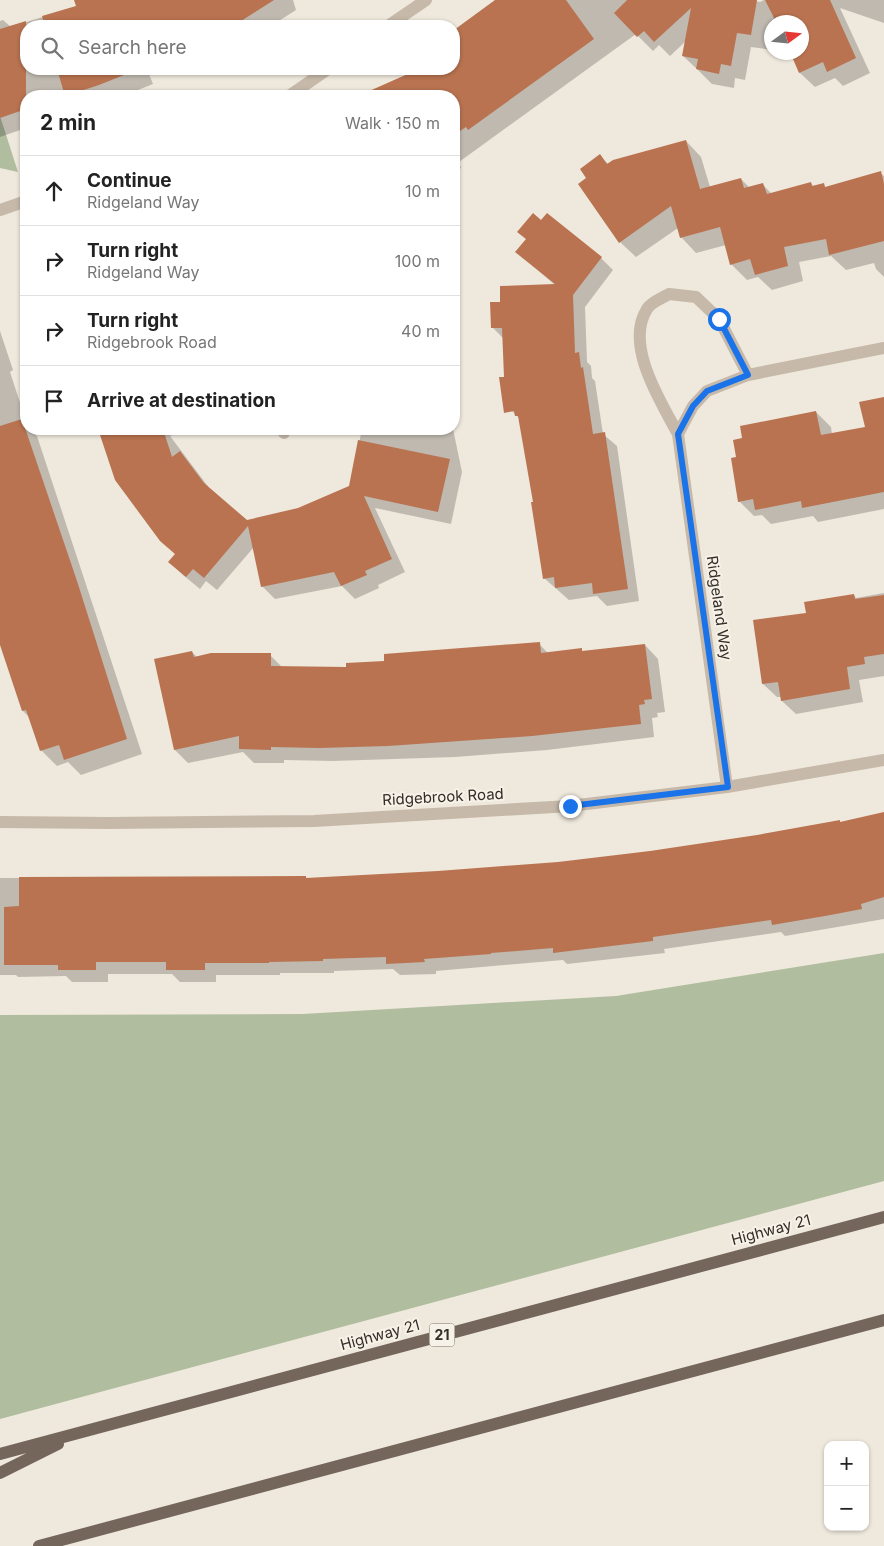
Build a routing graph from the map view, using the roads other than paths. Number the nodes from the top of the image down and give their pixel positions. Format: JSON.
{"nodes":[{"id":1,"x":426,"y":0,"type":"edge"},
{"id":2,"x":397,"y":20,"type":"edge"},
{"id":3,"x":319,"y":75,"type":"edge"},
{"id":4,"x":298,"y":90,"type":"edge"},
{"id":5,"x":20,"y":203,"type":"edge"},
{"id":6,"x":0,"y":210,"type":"edge"},
{"id":7,"x":884,"y":348,"type":"edge"},
{"id":8,"x":748,"y":375,"type":"junction"},
{"id":9,"x":678,"y":434,"type":"junction"},
{"id":10,"x":884,"y":760,"type":"edge"},
{"id":11,"x":728,"y":787,"type":"junction"},
{"id":12,"x":0,"y":822,"type":"edge"},
{"id":13,"x":884,"y":1217,"type":"edge"},
{"id":14,"x":884,"y":1320,"type":"edge"},
{"id":15,"x":83,"y":1432,"type":"junction"},
{"id":16,"x":0,"y":1454,"type":"edge"},
{"id":17,"x":0,"y":1473,"type":"edge"},
{"id":18,"x":38,"y":1546,"type":"edge"}],
"edges":[{"from":1,"to":2,"type":"street"},
{"from":3,"to":4,"type":"street"},
{"from":5,"to":6,"type":"street"},
{"from":7,"to":8,"type":"street"},
{"from":8,"to":9,"type":"street"},
{"from":8,"to":9,"type":"street","name":"Ridgeland Way"},
{"from":9,"to":11,"type":"street","name":"Ridgeland Way"},
{"from":10,"to":11,"type":"street","name":"Ridgebrook Road"},
{"from":11,"to":12,"type":"street","name":"Ridgebrook Road"},
{"from":13,"to":15,"type":"main road","name":"Highway 21","number":"21"},
{"from":14,"to":18,"type":"main road"},
{"from":15,"to":16,"type":"main road","name":"Highway 21","number":"21"},
{"from":15,"to":17,"type":"main road"}]}
